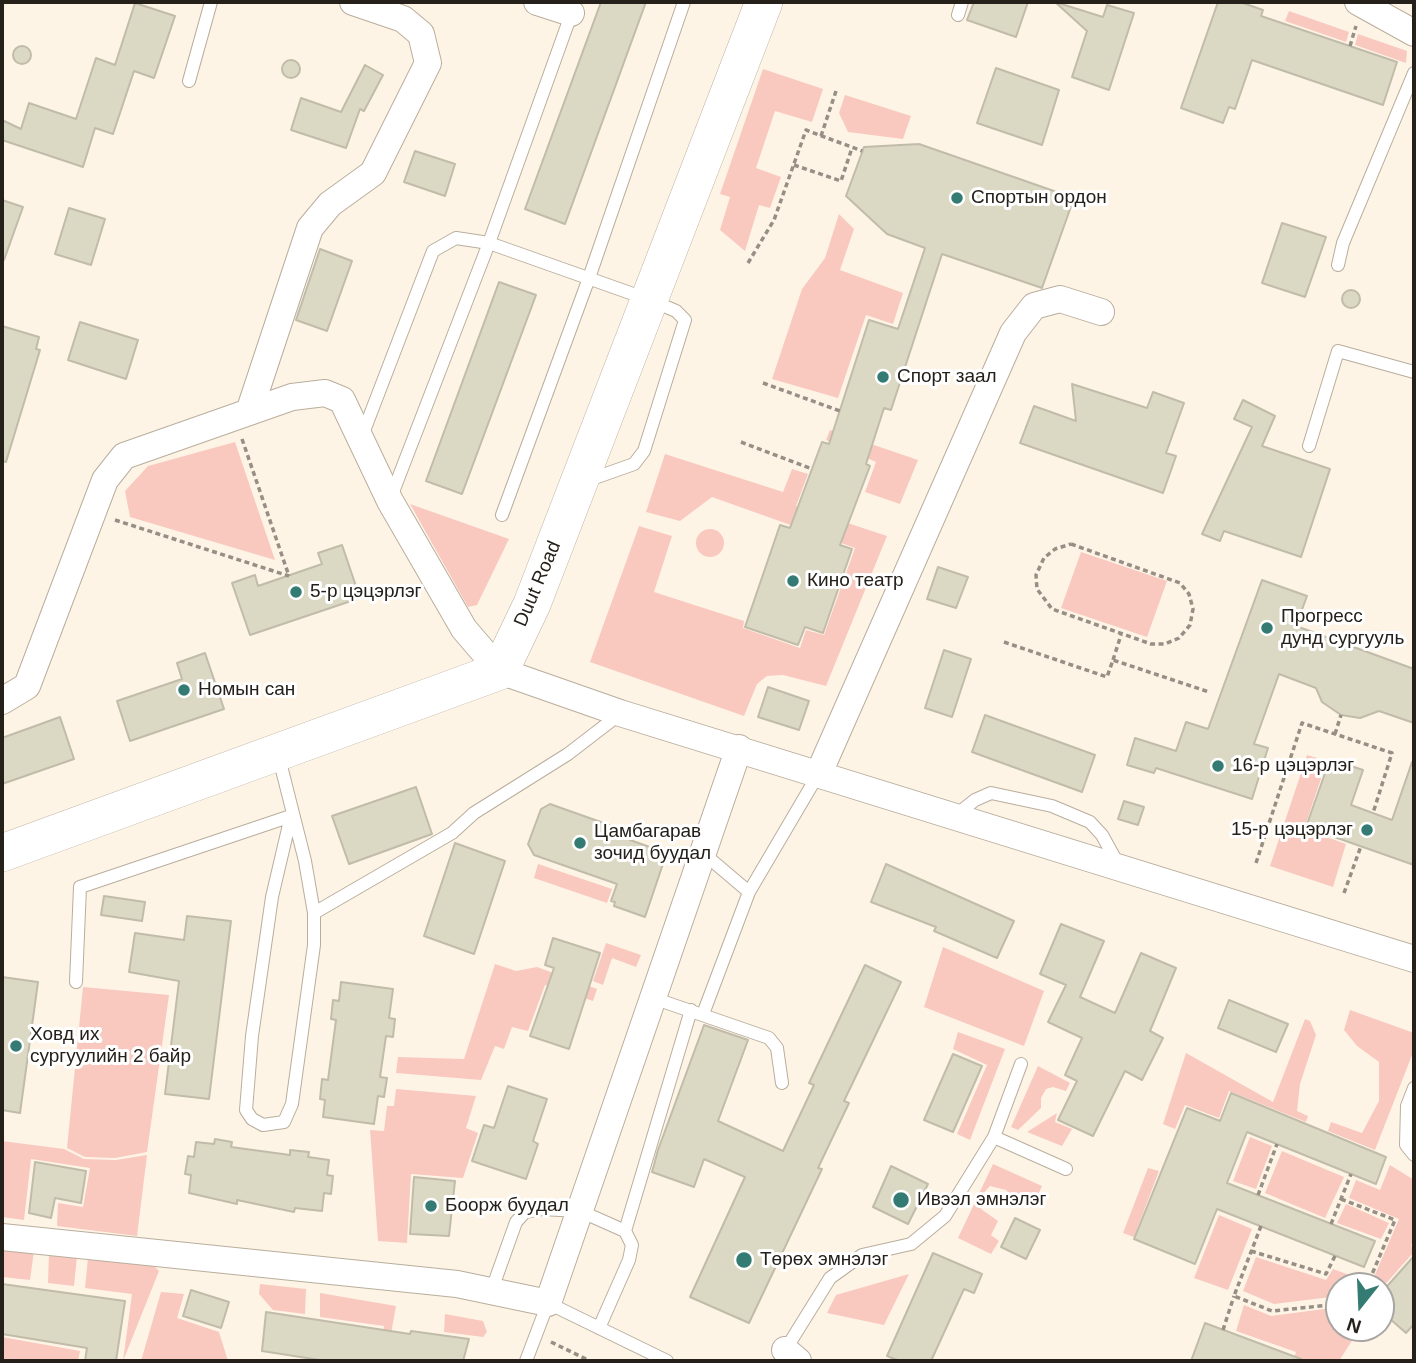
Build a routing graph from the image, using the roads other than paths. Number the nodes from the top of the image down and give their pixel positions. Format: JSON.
{"nodes":[{"id":1,"x":211,"y":2,"type":"edge"},
{"id":2,"x":353,"y":2,"type":"edge"},
{"id":3,"x":537,"y":2,"type":"edge"},
{"id":4,"x":684,"y":2,"type":"edge"},
{"id":5,"x":764,"y":2,"type":"edge"},
{"id":6,"x":962,"y":2,"type":"edge"},
{"id":7,"x":1358,"y":2,"type":"edge"},
{"id":8,"x":574,"y":8,"type":"edge"},
{"id":9,"x":958,"y":16,"type":"dead end"},
{"id":10,"x":1414,"y":33,"type":"edge"},
{"id":11,"x":1414,"y":73,"type":"edge"},
{"id":12,"x":189,"y":82,"type":"dead end"},
{"id":13,"x":1410,"y":96,"type":"edge"},
{"id":14,"x":489,"y":243,"type":"junction"},
{"id":15,"x":1338,"y":265,"type":"dead end"},
{"id":16,"x":589,"y":278,"type":"junction"},
{"id":17,"x":650,"y":300,"type":"junction"},
{"id":18,"x":1101,"y":312,"type":"dead end"},
{"id":19,"x":1414,"y":372,"type":"edge"},
{"id":20,"x":242,"y":414,"type":"junction"},
{"id":21,"x":361,"y":439,"type":"junction"},
{"id":22,"x":1309,"y":446,"type":"dead end"},
{"id":23,"x":579,"y":483,"type":"junction"},
{"id":24,"x":390,"y":501,"type":"junction"},
{"id":25,"x":502,"y":515,"type":"dead end"},
{"id":26,"x":499,"y":671,"type":"junction"},
{"id":27,"x":2,"y":701,"type":"edge"},
{"id":28,"x":620,"y":713,"type":"junction"},
{"id":29,"x":739,"y":748,"type":"junction"},
{"id":30,"x":278,"y":754,"type":"junction"},
{"id":31,"x":819,"y":773,"type":"junction"},
{"id":32,"x":291,"y":816,"type":"junction"},
{"id":33,"x":955,"y":816,"type":"junction"},
{"id":34,"x":2,"y":853,"type":"edge"},
{"id":35,"x":703,"y":853,"type":"junction"},
{"id":36,"x":1119,"y":867,"type":"junction"},
{"id":37,"x":749,"y":892,"type":"junction"},
{"id":38,"x":314,"y":913,"type":"junction"},
{"id":39,"x":1414,"y":959,"type":"edge"},
{"id":40,"x":76,"y":982,"type":"dead end"},
{"id":41,"x":653,"y":998,"type":"junction"},
{"id":42,"x":697,"y":1012,"type":"junction"},
{"id":43,"x":1021,"y":1064,"type":"dead end"},
{"id":44,"x":782,"y":1083,"type":"dead end"},
{"id":45,"x":1414,"y":1088,"type":"edge"},
{"id":46,"x":994,"y":1137,"type":"junction"},
{"id":47,"x":1414,"y":1155,"type":"edge"},
{"id":48,"x":1066,"y":1169,"type":"dead end"},
{"id":49,"x":580,"y":1211,"type":"junction"},
{"id":50,"x":625,"y":1230,"type":"junction"},
{"id":51,"x":2,"y":1237,"type":"edge"},
{"id":52,"x":491,"y":1292,"type":"junction"},
{"id":53,"x":548,"y":1303,"type":"junction"},
{"id":54,"x":598,"y":1328,"type":"junction"},
{"id":55,"x":787,"y":1358,"type":"edge"},
{"id":56,"x":526,"y":1361,"type":"edge"},
{"id":57,"x":667,"y":1361,"type":"edge"}],
"edges":[{"from":1,"to":12,"type":"lane"},
{"from":2,"to":20,"type":"street"},
{"from":3,"to":8,"type":"street"},
{"from":4,"to":16,"type":"lane"},
{"from":5,"to":17,"type":"main road","name":"Duut Road"},
{"from":6,"to":9,"type":"lane"},
{"from":7,"to":10,"type":"street"},
{"from":8,"to":14,"type":"lane"},
{"from":11,"to":13,"type":"lane"},
{"from":13,"to":15,"type":"lane"},
{"from":14,"to":16,"type":"lane"},
{"from":14,"to":21,"type":"lane"},
{"from":14,"to":24,"type":"lane"},
{"from":16,"to":17,"type":"lane"},
{"from":16,"to":25,"type":"lane"},
{"from":17,"to":23,"type":"main road","name":"Duut Road"},
{"from":17,"to":23,"type":"lane"},
{"from":18,"to":31,"type":"street"},
{"from":19,"to":22,"type":"lane"},
{"from":20,"to":21,"type":"street"},
{"from":20,"to":27,"type":"street"},
{"from":21,"to":24,"type":"street"},
{"from":23,"to":26,"type":"main road","name":"Duut Road"},
{"from":24,"to":26,"type":"street"},
{"from":26,"to":28,"type":"street"},
{"from":26,"to":30,"type":"main road"},
{"from":28,"to":29,"type":"street"},
{"from":28,"to":38,"type":"lane"},
{"from":29,"to":31,"type":"street"},
{"from":29,"to":35,"type":"street"},
{"from":30,"to":32,"type":"lane"},
{"from":30,"to":34,"type":"main road"},
{"from":31,"to":33,"type":"street"},
{"from":31,"to":37,"type":"lane"},
{"from":32,"to":38,"type":"lane"},
{"from":32,"to":38,"type":"lane"},
{"from":32,"to":40,"type":"lane"},
{"from":33,"to":36,"type":"street"},
{"from":33,"to":36,"type":"lane"},
{"from":35,"to":37,"type":"lane"},
{"from":35,"to":41,"type":"street"},
{"from":36,"to":39,"type":"street"},
{"from":37,"to":42,"type":"lane"},
{"from":41,"to":42,"type":"lane"},
{"from":41,"to":49,"type":"street"},
{"from":42,"to":44,"type":"lane"},
{"from":42,"to":50,"type":"lane"},
{"from":43,"to":46,"type":"lane"},
{"from":45,"to":47,"type":"lane"},
{"from":46,"to":48,"type":"lane"},
{"from":46,"to":55,"type":"lane"},
{"from":49,"to":50,"type":"lane"},
{"from":49,"to":52,"type":"lane"},
{"from":49,"to":53,"type":"street"},
{"from":50,"to":54,"type":"lane"},
{"from":51,"to":52,"type":"street"},
{"from":52,"to":53,"type":"street"},
{"from":53,"to":54,"type":"lane"},
{"from":53,"to":56,"type":"lane"},
{"from":54,"to":57,"type":"lane"}]}
